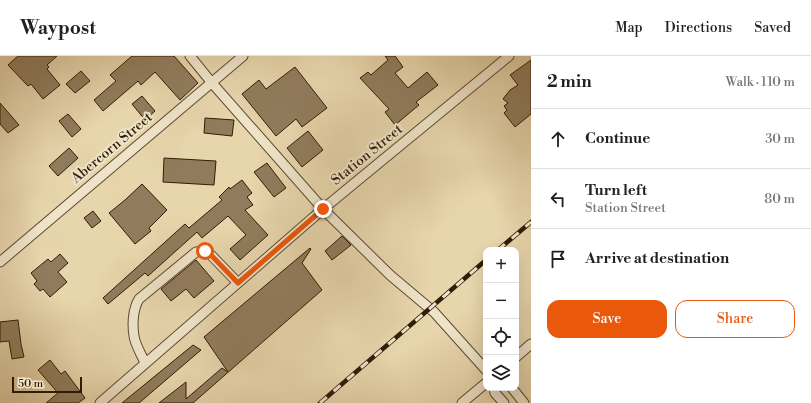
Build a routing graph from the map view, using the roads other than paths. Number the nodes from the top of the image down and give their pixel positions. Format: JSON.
{"nodes":[{"id":1,"x":190,"y":56,"type":"edge"},
{"id":2,"x":243,"y":56,"type":"edge"},
{"id":3,"x":509,"y":56,"type":"edge"},
{"id":4,"x":212,"y":82,"type":"junction"},
{"id":5,"x":323,"y":209,"type":"junction"},
{"id":6,"x":0,"y":262,"type":"edge"},
{"id":7,"x":238,"y":283,"type":"junction"},
{"id":8,"x":531,"y":344,"type":"edge"},
{"id":9,"x":518,"y":355,"type":"edge"},
{"id":10,"x":145,"y":363,"type":"junction"},
{"id":11,"x":483,"y":367,"type":"edge"},
{"id":12,"x":483,"y":386,"type":"edge"},
{"id":13,"x":495,"y":391,"type":"edge"},
{"id":14,"x":514,"y":391,"type":"edge"},
{"id":15,"x":100,"y":403,"type":"edge"},
{"id":16,"x":462,"y":403,"type":"edge"},
{"id":17,"x":504,"y":403,"type":"edge"},
{"id":18,"x":524,"y":403,"type":"edge"}],
"edges":[{"from":1,"to":4,"type":"street"},
{"from":2,"to":4,"type":"street","name":"Abercorn Street"},
{"from":3,"to":5,"type":"street","name":"Station Street"},
{"from":4,"to":5,"type":"street"},
{"from":4,"to":6,"type":"street","name":"Abercorn Street"},
{"from":5,"to":7,"type":"street","name":"Station Street"},
{"from":5,"to":11,"type":"street"},
{"from":7,"to":10,"type":"street","name":"Station Street"},
{"from":7,"to":10,"type":"street"},
{"from":8,"to":9,"type":"street"},
{"from":10,"to":15,"type":"street","name":"Station Street"},
{"from":12,"to":16,"type":"street"},
{"from":13,"to":17,"type":"street"},
{"from":14,"to":18,"type":"street"}]}
